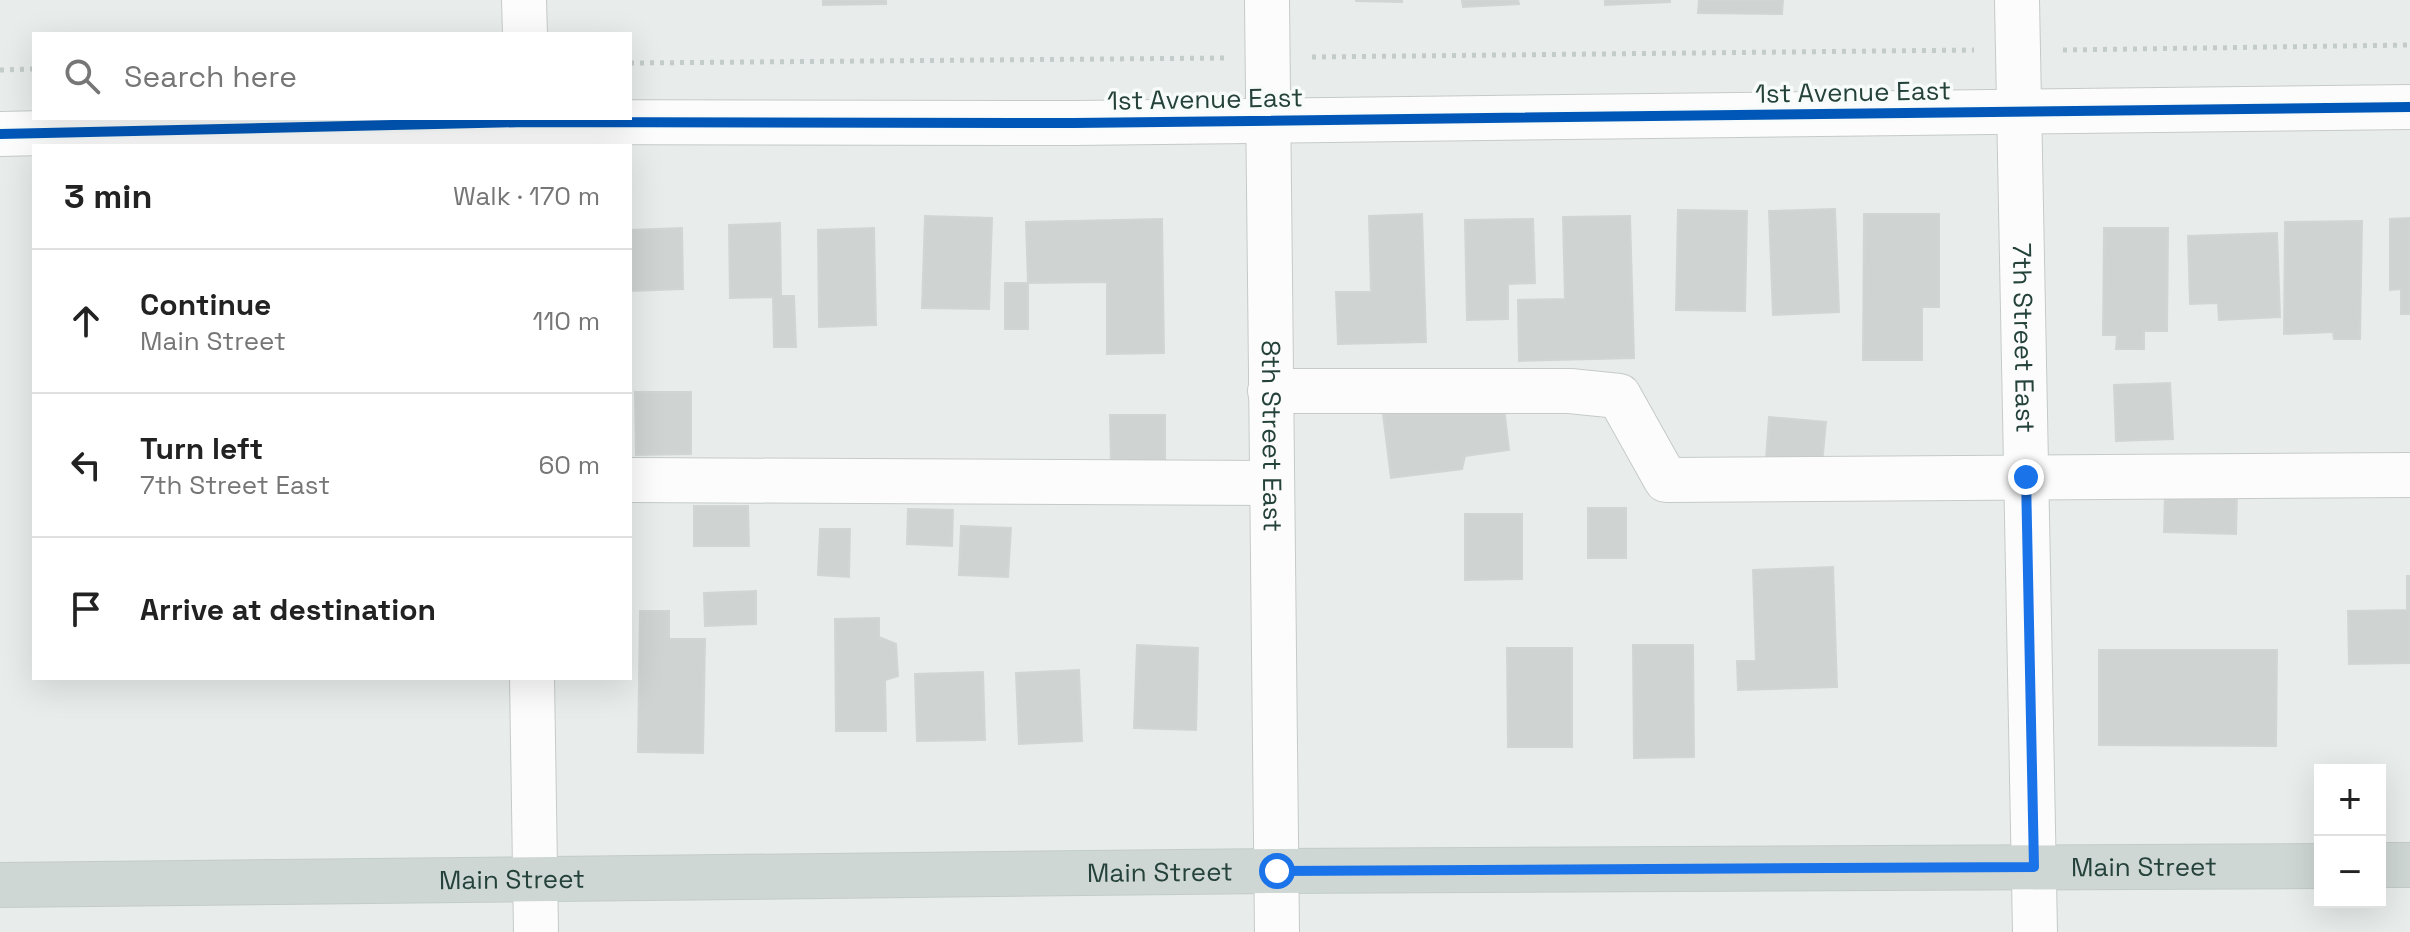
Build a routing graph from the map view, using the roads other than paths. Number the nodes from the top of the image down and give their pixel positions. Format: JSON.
{"nodes":[{"id":1,"x":524,"y":0,"type":"edge"},
{"id":2,"x":1267,"y":0,"type":"edge"},
{"id":3,"x":2017,"y":0,"type":"edge"},
{"id":4,"x":525,"y":32,"type":"edge"},
{"id":5,"x":2410,"y":107,"type":"edge"},
{"id":6,"x":2018,"y":112,"type":"junction"},
{"id":7,"x":1268,"y":120,"type":"junction"},
{"id":8,"x":526,"y":129,"type":"edge"},
{"id":9,"x":0,"y":134,"type":"edge"},
{"id":10,"x":1270,"y":391,"type":"junction"},
{"id":11,"x":2410,"y":475,"type":"edge"},
{"id":12,"x":2026,"y":477,"type":"junction"},
{"id":13,"x":632,"y":480,"type":"edge"},
{"id":14,"x":1271,"y":483,"type":"junction"},
{"id":15,"x":532,"y":680,"type":"edge"},
{"id":16,"x":2386,"y":865,"type":"edge"},
{"id":17,"x":2410,"y":865,"type":"edge"},
{"id":18,"x":2314,"y":866,"type":"edge"},
{"id":19,"x":2034,"y":867,"type":"junction"},
{"id":20,"x":1277,"y":871,"type":"junction"},
{"id":21,"x":535,"y":878,"type":"junction"},
{"id":22,"x":0,"y":885,"type":"edge"},
{"id":23,"x":536,"y":932,"type":"edge"},
{"id":24,"x":1277,"y":932,"type":"edge"},
{"id":25,"x":2035,"y":932,"type":"edge"}],
"edges":[{"from":1,"to":4,"type":"street"},
{"from":2,"to":7,"type":"street","name":"8th Street East"},
{"from":3,"to":6,"type":"street","name":"7th Street East"},
{"from":5,"to":6,"type":"street","name":"1st Avenue East"},
{"from":6,"to":7,"type":"street","name":"1st Avenue East"},
{"from":6,"to":12,"type":"street","name":"7th Street East"},
{"from":7,"to":8,"type":"street","name":"1st Avenue East"},
{"from":7,"to":10,"type":"street","name":"8th Street East"},
{"from":8,"to":9,"type":"street","name":"1st Avenue East"},
{"from":10,"to":12,"type":"street"},
{"from":10,"to":14,"type":"street","name":"8th Street East"},
{"from":11,"to":12,"type":"street"},
{"from":12,"to":19,"type":"street","name":"7th Street East"},
{"from":13,"to":14,"type":"street"},
{"from":14,"to":20,"type":"street","name":"8th Street East"},
{"from":15,"to":21,"type":"street"},
{"from":16,"to":17,"type":"main road"},
{"from":18,"to":19,"type":"main road","name":"Main Street"},
{"from":19,"to":20,"type":"main road","name":"Main Street"},
{"from":19,"to":25,"type":"street","name":"7th Street East"},
{"from":20,"to":21,"type":"main road","name":"Main Street"},
{"from":20,"to":24,"type":"street","name":"8th Street East"},
{"from":21,"to":22,"type":"main road","name":"Main Street"},
{"from":21,"to":23,"type":"street"}]}
